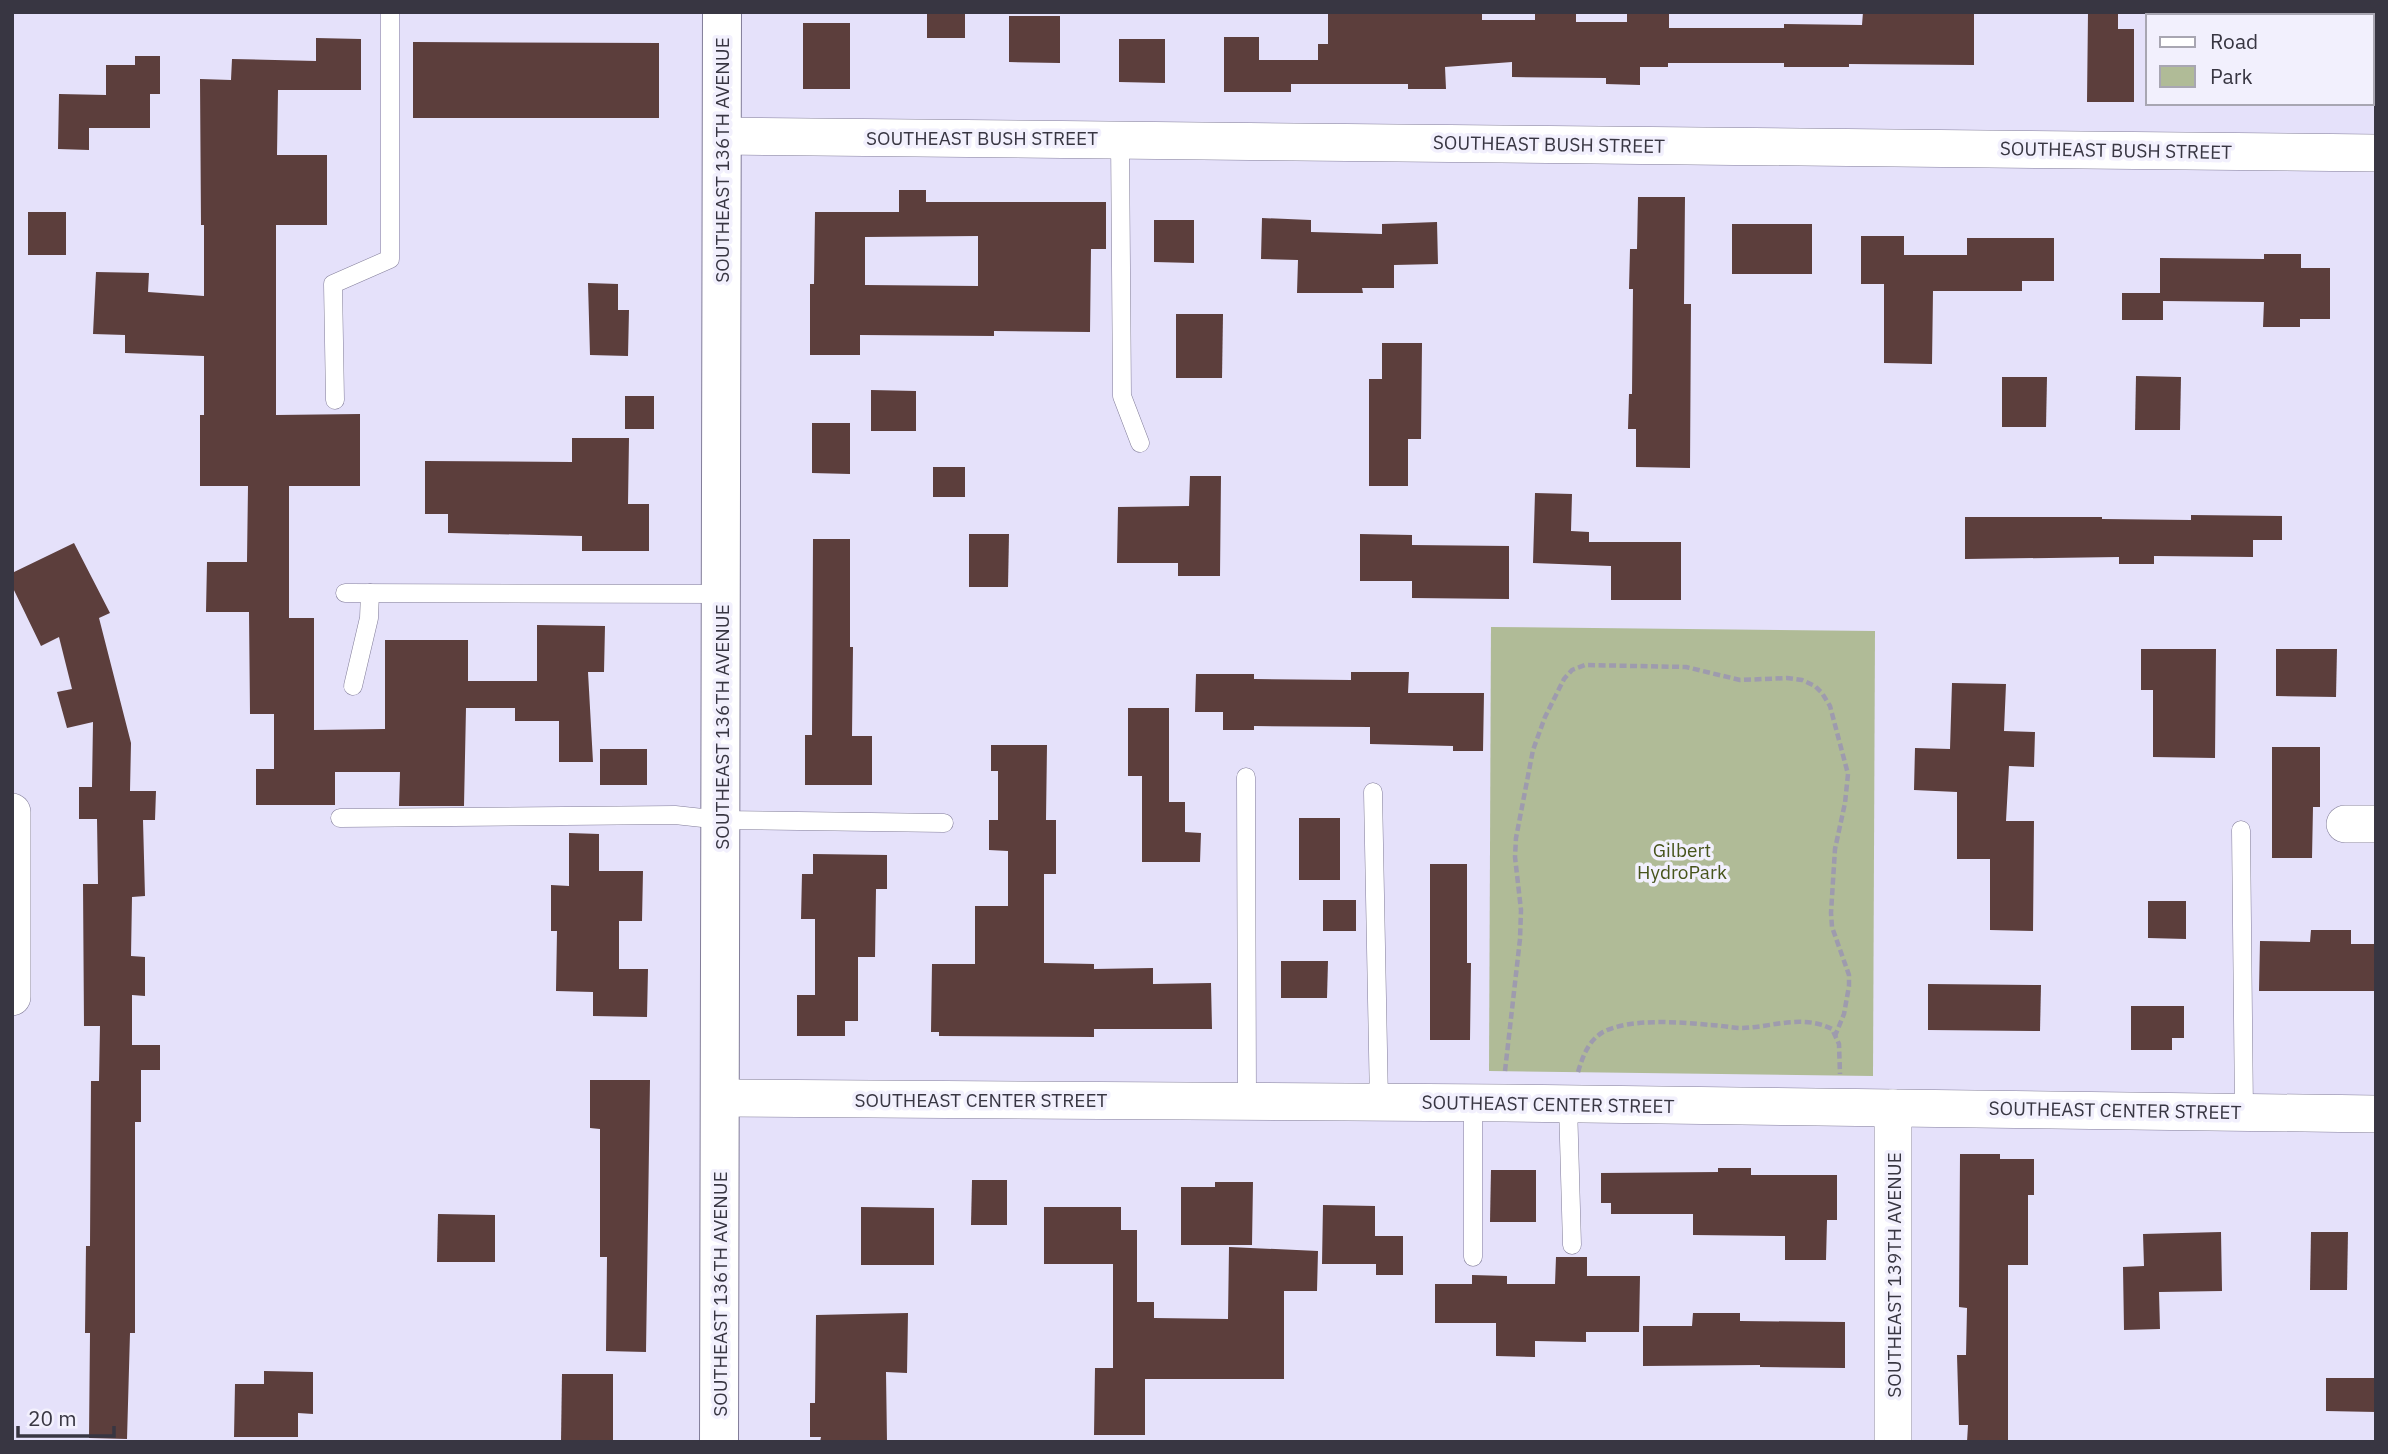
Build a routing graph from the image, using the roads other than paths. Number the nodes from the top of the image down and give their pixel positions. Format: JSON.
{"nodes":[{"id":1,"x":390,"y":12,"type":"edge"},
{"id":2,"x":722,"y":12,"type":"edge"},
{"id":3,"x":722,"y":136,"type":"junction"},
{"id":4,"x":1120,"y":139,"type":"junction"},
{"id":5,"x":2376,"y":153,"type":"edge"},
{"id":6,"x":335,"y":400,"type":"dead end"},
{"id":7,"x":1140,"y":443,"type":"dead end"},
{"id":8,"x":345,"y":593,"type":"dead end"},
{"id":9,"x":370,"y":593,"type":"junction"},
{"id":10,"x":722,"y":594,"type":"junction"},
{"id":11,"x":353,"y":686,"type":"dead end"},
{"id":12,"x":1246,"y":777,"type":"dead end"},
{"id":13,"x":1373,"y":792,"type":"dead end"},
{"id":14,"x":12,"y":812,"type":"edge"},
{"id":15,"x":340,"y":818,"type":"dead end"},
{"id":16,"x":721,"y":820,"type":"junction"},
{"id":17,"x":944,"y":823,"type":"dead end"},
{"id":18,"x":2241,"y":830,"type":"dead end"},
{"id":19,"x":12,"y":997,"type":"edge"},
{"id":20,"x":720,"y":1098,"type":"junction"},
{"id":21,"x":1247,"y":1102,"type":"junction"},
{"id":22,"x":1379,"y":1102,"type":"junction"},
{"id":23,"x":1489,"y":1103,"type":"junction"},
{"id":24,"x":1573,"y":1104,"type":"junction"},
{"id":25,"x":1892,"y":1108,"type":"junction"},
{"id":26,"x":2244,"y":1112,"type":"junction"},
{"id":27,"x":2376,"y":1114,"type":"edge"},
{"id":28,"x":1572,"y":1245,"type":"dead end"},
{"id":29,"x":1474,"y":1257,"type":"dead end"},
{"id":30,"x":719,"y":1442,"type":"edge"},
{"id":31,"x":1893,"y":1442,"type":"edge"}],
"edges":[{"from":1,"to":6,"type":"lane"},
{"from":2,"to":3,"type":"street","name":"SOUTHEAST 136TH AVENUE"},
{"from":3,"to":4,"type":"street","name":"SOUTHEAST BUSH STREET"},
{"from":3,"to":10,"type":"street","name":"SOUTHEAST 136TH AVENUE"},
{"from":4,"to":5,"type":"street","name":"SOUTHEAST BUSH STREET"},
{"from":4,"to":7,"type":"lane"},
{"from":8,"to":9,"type":"lane"},
{"from":9,"to":10,"type":"lane"},
{"from":9,"to":11,"type":"lane"},
{"from":10,"to":16,"type":"street","name":"SOUTHEAST 136TH AVENUE"},
{"from":12,"to":21,"type":"lane"},
{"from":13,"to":22,"type":"lane"},
{"from":14,"to":19,"type":"street"},
{"from":15,"to":16,"type":"lane"},
{"from":16,"to":17,"type":"lane"},
{"from":16,"to":20,"type":"street","name":"SOUTHEAST 136TH AVENUE"},
{"from":18,"to":26,"type":"lane"},
{"from":20,"to":21,"type":"street","name":"SOUTHEAST CENTER STREET"},
{"from":20,"to":30,"type":"street","name":"SOUTHEAST 136TH AVENUE"},
{"from":21,"to":22,"type":"street","name":"SOUTHEAST CENTER STREET"},
{"from":22,"to":23,"type":"street","name":"SOUTHEAST CENTER STREET"},
{"from":23,"to":24,"type":"street","name":"SOUTHEAST CENTER STREET"},
{"from":23,"to":29,"type":"lane"},
{"from":24,"to":25,"type":"street","name":"SOUTHEAST CENTER STREET"},
{"from":24,"to":28,"type":"lane"},
{"from":25,"to":26,"type":"street","name":"SOUTHEAST CENTER STREET"},
{"from":25,"to":31,"type":"street","name":"SOUTHEAST 139TH AVENUE"},
{"from":26,"to":27,"type":"street","name":"SOUTHEAST CENTER STREET"}]}
